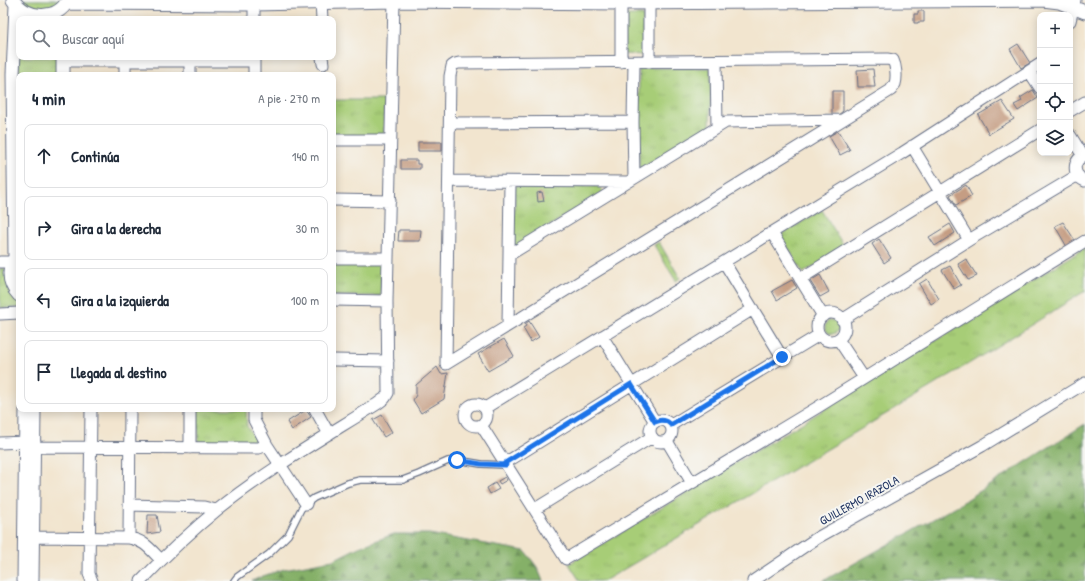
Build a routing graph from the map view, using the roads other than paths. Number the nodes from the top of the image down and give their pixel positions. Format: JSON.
{"nodes":[{"id":1,"x":394,"y":1,"type":"edge"},
{"id":2,"x":717,"y":1,"type":"edge"},
{"id":3,"x":321,"y":2,"type":"junction"},
{"id":4,"x":616,"y":2,"type":"edge"},
{"id":5,"x":14,"y":3,"type":"edge"},
{"id":6,"x":649,"y":3,"type":"junction"},
{"id":7,"x":254,"y":4,"type":"junction"},
{"id":8,"x":1078,"y":6,"type":"edge"},
{"id":9,"x":65,"y":8,"type":"edge"},
{"id":10,"x":1073,"y":15,"type":"edge"},
{"id":11,"x":254,"y":16,"type":"edge"},
{"id":12,"x":322,"y":16,"type":"edge"},
{"id":13,"x":63,"y":60,"type":"edge"},
{"id":14,"x":94,"y":60,"type":"edge"},
{"id":15,"x":222,"y":60,"type":"edge"},
{"id":16,"x":254,"y":60,"type":"edge"},
{"id":17,"x":125,"y":61,"type":"junction"},
{"id":18,"x":190,"y":61,"type":"junction"},
{"id":19,"x":716,"y":61,"type":"junction"},
{"id":20,"x":621,"y":62,"type":"junction"},
{"id":21,"x":634,"y":62,"type":"junction"},
{"id":22,"x":649,"y":62,"type":"junction"},
{"id":23,"x":1037,"y":66,"type":"edge"},
{"id":24,"x":1029,"y":71,"type":"junction"},
{"id":25,"x":63,"y":72,"type":"edge"},
{"id":26,"x":125,"y":72,"type":"edge"},
{"id":27,"x":190,"y":72,"type":"edge"},
{"id":28,"x":254,"y":72,"type":"edge"},
{"id":29,"x":1037,"y":84,"type":"edge"},
{"id":30,"x":1085,"y":102,"type":"edge"},
{"id":31,"x":1073,"y":109,"type":"edge"},
{"id":32,"x":842,"y":120,"type":"junction"},
{"id":33,"x":633,"y":122,"type":"junction"},
{"id":34,"x":450,"y":124,"type":"junction"},
{"id":35,"x":717,"y":127,"type":"junction"},
{"id":36,"x":1037,"y":132,"type":"edge"},
{"id":37,"x":1073,"y":139,"type":"edge"},
{"id":38,"x":336,"y":140,"type":"edge"},
{"id":39,"x":391,"y":140,"type":"junction"},
{"id":40,"x":912,"y":146,"type":"junction"},
{"id":41,"x":1084,"y":155,"type":"edge"},
{"id":42,"x":1081,"y":178,"type":"edge"},
{"id":43,"x":631,"y":180,"type":"junction"},
{"id":44,"x":449,"y":182,"type":"junction"},
{"id":45,"x":510,"y":182,"type":"junction"},
{"id":46,"x":940,"y":192,"type":"junction"},
{"id":47,"x":336,"y":200,"type":"edge"},
{"id":48,"x":390,"y":201,"type":"junction"},
{"id":49,"x":772,"y":233,"type":"junction"},
{"id":50,"x":969,"y":240,"type":"junction"},
{"id":51,"x":1085,"y":241,"type":"edge"},
{"id":52,"x":509,"y":255,"type":"junction"},
{"id":53,"x":11,"y":258,"type":"edge"},
{"id":54,"x":336,"y":258,"type":"edge"},
{"id":55,"x":388,"y":258,"type":"junction"},
{"id":56,"x":724,"y":262,"type":"junction"},
{"id":57,"x":800,"y":279,"type":"junction"},
{"id":58,"x":16,"y":291,"type":"edge"},
{"id":59,"x":336,"y":300,"type":"edge"},
{"id":60,"x":387,"y":301,"type":"junction"},
{"id":61,"x":753,"y":309,"type":"junction"},
{"id":62,"x":0,"y":314,"type":"edge"},
{"id":63,"x":16,"y":314,"type":"edge"},
{"id":64,"x":823,"y":316,"type":"junction"},
{"id":65,"x":842,"y":320,"type":"junction"},
{"id":66,"x":508,"y":325,"type":"junction"},
{"id":67,"x":819,"y":335,"type":"junction"},
{"id":68,"x":602,"y":336,"type":"junction"},
{"id":69,"x":838,"y":339,"type":"junction"},
{"id":70,"x":782,"y":357,"type":"junction"},
{"id":71,"x":336,"y":360,"type":"edge"},
{"id":72,"x":388,"y":361,"type":"junction"},
{"id":73,"x":864,"y":378,"type":"junction"},
{"id":74,"x":1085,"y":383,"type":"edge"},
{"id":75,"x":631,"y":384,"type":"junction"},
{"id":76,"x":485,"y":408,"type":"junction"},
{"id":77,"x":25,"y":412,"type":"edge"},
{"id":78,"x":34,"y":412,"type":"edge"},
{"id":79,"x":91,"y":412,"type":"edge"},
{"id":80,"x":130,"y":412,"type":"edge"},
{"id":81,"x":190,"y":412,"type":"edge"},
{"id":82,"x":254,"y":412,"type":"edge"},
{"id":83,"x":317,"y":412,"type":"edge"},
{"id":84,"x":655,"y":422,"type":"junction"},
{"id":85,"x":481,"y":424,"type":"junction"},
{"id":86,"x":671,"y":425,"type":"junction"},
{"id":87,"x":329,"y":434,"type":"junction"},
{"id":88,"x":652,"y":437,"type":"junction"},
{"id":89,"x":667,"y":441,"type":"junction"},
{"id":90,"x":0,"y":443,"type":"edge"},
{"id":91,"x":29,"y":445,"type":"junction"},
{"id":92,"x":268,"y":446,"type":"junction"},
{"id":93,"x":90,"y":448,"type":"junction"},
{"id":94,"x":130,"y":448,"type":"junction"},
{"id":95,"x":190,"y":448,"type":"junction"},
{"id":96,"x":280,"y":464,"type":"junction"},
{"id":97,"x":506,"y":464,"type":"junction"},
{"id":98,"x":692,"y":483,"type":"junction"},
{"id":99,"x":306,"y":504,"type":"junction"},
{"id":100,"x":129,"y":505,"type":"junction"},
{"id":101,"x":535,"y":509,"type":"junction"},
{"id":102,"x":216,"y":510,"type":"junction"},
{"id":103,"x":33,"y":537,"type":"junction"},
{"id":104,"x":89,"y":538,"type":"junction"},
{"id":105,"x":129,"y":538,"type":"junction"},
{"id":106,"x":161,"y":560,"type":"junction"},
{"id":107,"x":23,"y":581,"type":"edge"},
{"id":108,"x":33,"y":581,"type":"edge"},
{"id":109,"x":92,"y":581,"type":"edge"},
{"id":110,"x":141,"y":581,"type":"edge"},
{"id":111,"x":234,"y":581,"type":"edge"},
{"id":112,"x":753,"y":581,"type":"edge"}],
"edges":[{"from":1,"to":3,"type":"street"},
{"from":1,"to":4,"type":"street"},
{"from":1,"to":39,"type":"street"},
{"from":2,"to":6,"type":"street"},
{"from":2,"to":8,"type":"street"},
{"from":3,"to":7,"type":"street"},
{"from":3,"to":12,"type":"street"},
{"from":4,"to":6,"type":"street"},
{"from":4,"to":20,"type":"street"},
{"from":5,"to":9,"type":"street"},
{"from":5,"to":53,"type":"street"},
{"from":6,"to":22,"type":"street"},
{"from":7,"to":9,"type":"street"},
{"from":7,"to":11,"type":"street"},
{"from":8,"to":10,"type":"street"},
{"from":13,"to":25,"type":"street"},
{"from":14,"to":17,"type":"street"},
{"from":15,"to":18,"type":"street"},
{"from":16,"to":28,"type":"street"},
{"from":17,"to":18,"type":"street"},
{"from":17,"to":26,"type":"street"},
{"from":18,"to":27,"type":"street"},
{"from":19,"to":22,"type":"street"},
{"from":19,"to":32,"type":"street"},
{"from":19,"to":35,"type":"street"},
{"from":20,"to":21,"type":"street"},
{"from":20,"to":34,"type":"street"},
{"from":21,"to":22,"type":"street"},
{"from":21,"to":33,"type":"street"},
{"from":23,"to":24,"type":"street"},
{"from":24,"to":29,"type":"street"},
{"from":24,"to":40,"type":"street"},
{"from":30,"to":31,"type":"street"},
{"from":32,"to":35,"type":"street"},
{"from":32,"to":66,"type":"street"},
{"from":33,"to":34,"type":"street"},
{"from":33,"to":43,"type":"street"},
{"from":34,"to":44,"type":"street"},
{"from":35,"to":43,"type":"street"},
{"from":36,"to":46,"type":"street"},
{"from":37,"to":41,"type":"street"},
{"from":38,"to":39,"type":"street"},
{"from":39,"to":48,"type":"street"},
{"from":40,"to":46,"type":"street"},
{"from":40,"to":49,"type":"street"},
{"from":41,"to":42,"type":"street"},
{"from":42,"to":50,"type":"street"},
{"from":43,"to":45,"type":"street"},
{"from":43,"to":52,"type":"street"},
{"from":44,"to":45,"type":"street"},
{"from":44,"to":66,"type":"street"},
{"from":45,"to":52,"type":"street"},
{"from":46,"to":50,"type":"street"},
{"from":46,"to":57,"type":"street"},
{"from":47,"to":48,"type":"street"},
{"from":48,"to":55,"type":"street"},
{"from":49,"to":56,"type":"street"},
{"from":49,"to":57,"type":"street"},
{"from":50,"to":65,"type":"street"},
{"from":51,"to":73,"type":"street"},
{"from":52,"to":66,"type":"street"},
{"from":53,"to":58,"type":"street"},
{"from":54,"to":55,"type":"street"},
{"from":55,"to":60,"type":"street"},
{"from":56,"to":61,"type":"street"},
{"from":56,"to":68,"type":"street"},
{"from":57,"to":64,"type":"street"},
{"from":59,"to":60,"type":"street"},
{"from":60,"to":72,"type":"street"},
{"from":61,"to":70,"type":"street"},
{"from":61,"to":75,"type":"street"},
{"from":62,"to":63,"type":"street"},
{"from":64,"to":65,"type":"street"},
{"from":64,"to":67,"type":"street"},
{"from":65,"to":69,"type":"street"},
{"from":67,"to":69,"type":"street"},
{"from":67,"to":70,"type":"street"},
{"from":68,"to":75,"type":"street"},
{"from":68,"to":76,"type":"street"},
{"from":69,"to":73,"type":"street"},
{"from":70,"to":86,"type":"street"},
{"from":71,"to":72,"type":"street"},
{"from":72,"to":87,"type":"street"},
{"from":73,"to":98,"type":"street"},
{"from":74,"to":112,"type":"street","name":"GUILLERMO IRAZOLA"},
{"from":75,"to":84,"type":"street"},
{"from":75,"to":97,"type":"street"},
{"from":76,"to":85,"type":"street"},
{"from":76,"to":85,"type":"street"},
{"from":77,"to":91,"type":"street"},
{"from":78,"to":91,"type":"street"},
{"from":79,"to":93,"type":"street"},
{"from":80,"to":94,"type":"street"},
{"from":81,"to":95,"type":"street"},
{"from":82,"to":92,"type":"street"},
{"from":83,"to":87,"type":"street"},
{"from":84,"to":86,"type":"street"},
{"from":84,"to":88,"type":"street"},
{"from":85,"to":97,"type":"street"},
{"from":86,"to":89,"type":"street"},
{"from":87,"to":96,"type":"street"},
{"from":88,"to":89,"type":"street"},
{"from":88,"to":101,"type":"street"},
{"from":89,"to":98,"type":"street"},
{"from":90,"to":91,"type":"street"},
{"from":91,"to":93,"type":"street"},
{"from":91,"to":103,"type":"street"},
{"from":91,"to":107,"type":"street"},
{"from":92,"to":95,"type":"street"},
{"from":92,"to":96,"type":"street"},
{"from":93,"to":94,"type":"street"},
{"from":93,"to":104,"type":"street"},
{"from":94,"to":95,"type":"street"},
{"from":94,"to":100,"type":"street"},
{"from":96,"to":99,"type":"street"},
{"from":96,"to":102,"type":"street"},
{"from":97,"to":99,"type":"lane"},
{"from":97,"to":101,"type":"street"},
{"from":98,"to":101,"type":"street"},
{"from":99,"to":111,"type":"lane"},
{"from":100,"to":102,"type":"street"},
{"from":100,"to":105,"type":"street"},
{"from":102,"to":106,"type":"street"},
{"from":103,"to":104,"type":"street"},
{"from":103,"to":108,"type":"street"},
{"from":104,"to":105,"type":"street"},
{"from":104,"to":109,"type":"street"},
{"from":105,"to":106,"type":"street"},
{"from":106,"to":110,"type":"street"}]}
